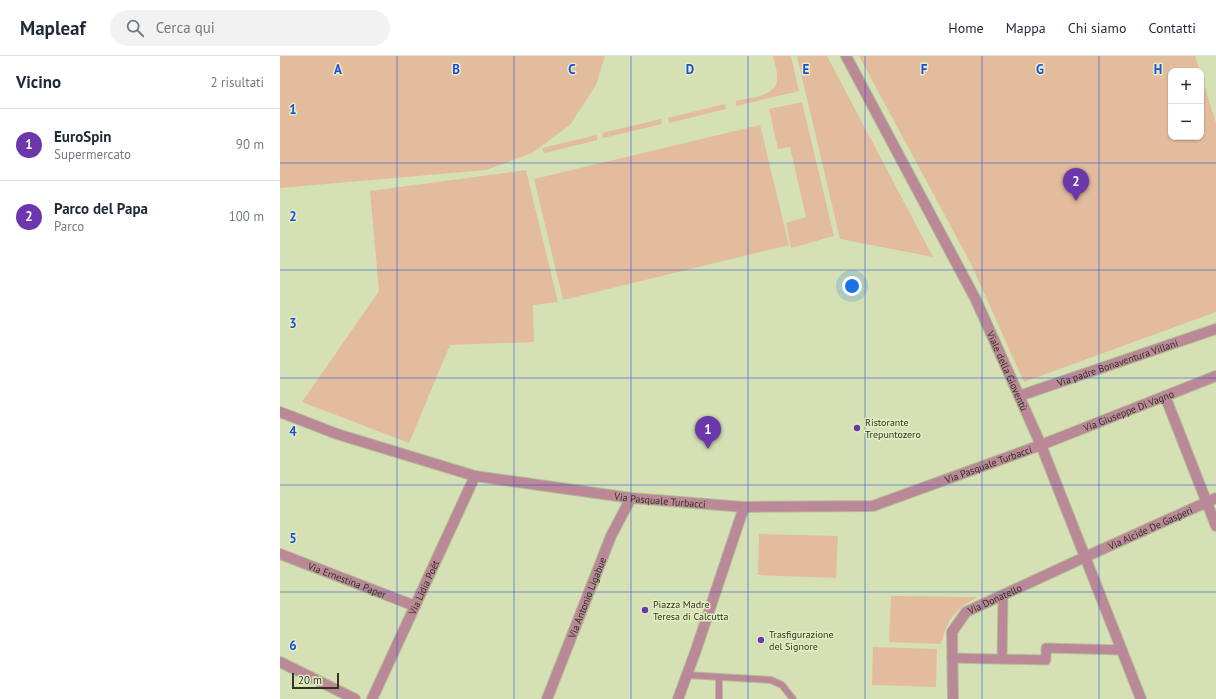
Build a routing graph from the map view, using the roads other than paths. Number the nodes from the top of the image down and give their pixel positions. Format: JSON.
{"nodes":[{"id":1,"x":846,"y":56,"type":"edge"},
{"id":2,"x":1216,"y":329,"type":"edge"},
{"id":3,"x":1216,"y":376,"type":"edge"},
{"id":4,"x":1019,"y":396,"type":"junction"},
{"id":5,"x":1165,"y":396,"type":"junction"},
{"id":6,"x":280,"y":412,"type":"edge"},
{"id":7,"x":1041,"y":445,"type":"junction"},
{"id":8,"x":474,"y":476,"type":"junction"},
{"id":9,"x":631,"y":498,"type":"junction"},
{"id":10,"x":1212,"y":500,"type":"edge"},
{"id":11,"x":744,"y":507,"type":"junction"},
{"id":12,"x":1216,"y":526,"type":"edge"},
{"id":13,"x":280,"y":554,"type":"edge"},
{"id":14,"x":1085,"y":557,"type":"junction"},
{"id":15,"x":1002,"y":595,"type":"junction"},
{"id":16,"x":415,"y":606,"type":"junction"},
{"id":17,"x":1122,"y":650,"type":"junction"},
{"id":18,"x":952,"y":658,"type":"junction"},
{"id":19,"x":1002,"y":659,"type":"junction"},
{"id":20,"x":280,"y":662,"type":"edge"},
{"id":21,"x":687,"y":674,"type":"junction"},
{"id":22,"x":719,"y":677,"type":"junction"},
{"id":23,"x":355,"y":699,"type":"edge"},
{"id":24,"x":372,"y":699,"type":"edge"},
{"id":25,"x":547,"y":699,"type":"edge"},
{"id":26,"x":678,"y":699,"type":"edge"},
{"id":27,"x":719,"y":699,"type":"edge"},
{"id":28,"x":793,"y":699,"type":"edge"},
{"id":29,"x":953,"y":699,"type":"edge"},
{"id":30,"x":1141,"y":699,"type":"edge"}],
"edges":[{"from":1,"to":4,"type":"street","name":"Viale della Gioventù"},
{"from":2,"to":4,"type":"street","name":"Via padre Bonaventura Villani"},
{"from":3,"to":5,"type":"street","name":"Via Giuseppe Di Vagno"},
{"from":4,"to":7,"type":"street","name":"Viale della Gioventù"},
{"from":5,"to":7,"type":"street","name":"Via Giuseppe Di Vagno"},
{"from":5,"to":10,"type":"street"},
{"from":6,"to":8,"type":"street","name":"Via Pasquale Turbacci"},
{"from":7,"to":11,"type":"street","name":"Via Pasquale Turbacci"},
{"from":7,"to":14,"type":"street","name":"Viale della Gioventù"},
{"from":8,"to":9,"type":"street","name":"Via Pasquale Turbacci"},
{"from":8,"to":16,"type":"street","name":"Via Lidia Poët"},
{"from":9,"to":11,"type":"street","name":"Via Pasquale Turbacci"},
{"from":9,"to":25,"type":"street","name":"Via Antonio Ligabue"},
{"from":10,"to":12,"type":"street"},
{"from":10,"to":14,"type":"street","name":"Via Alcide De Gasperi"},
{"from":11,"to":21,"type":"street"},
{"from":13,"to":16,"type":"street","name":"Via Ernestina Paper"},
{"from":14,"to":15,"type":"street","name":"Via Donatello"},
{"from":14,"to":17,"type":"street","name":"Viale della Gioventù"},
{"from":15,"to":18,"type":"street","name":"Via Donatello"},
{"from":15,"to":19,"type":"street"},
{"from":16,"to":24,"type":"street","name":"Via Lidia Poët"},
{"from":17,"to":19,"type":"street"},
{"from":17,"to":30,"type":"street","name":"Viale della Gioventù"},
{"from":18,"to":19,"type":"street"},
{"from":18,"to":29,"type":"street","name":"Via Donatello"},
{"from":20,"to":23,"type":"street"},
{"from":21,"to":22,"type":"lane"},
{"from":21,"to":26,"type":"street"},
{"from":22,"to":27,"type":"lane"},
{"from":22,"to":28,"type":"lane"}]}
